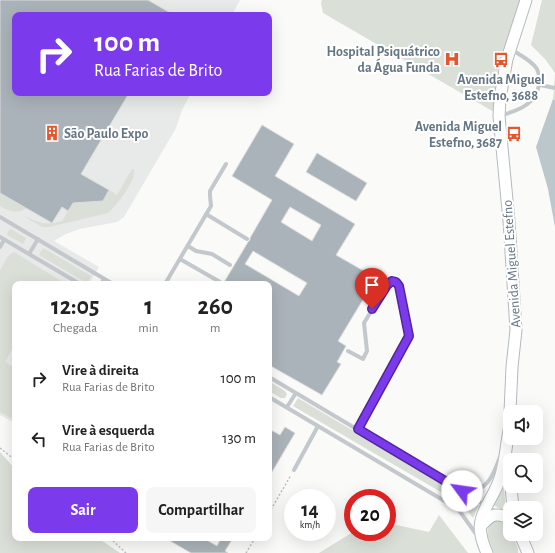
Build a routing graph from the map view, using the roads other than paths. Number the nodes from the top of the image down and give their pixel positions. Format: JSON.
{"nodes":[{"id":1,"x":526,"y":0,"type":"edge"},
{"id":2,"x":510,"y":49,"type":"junction"},
{"id":3,"x":540,"y":85,"type":"junction"},
{"id":4,"x":555,"y":88,"type":"edge"},
{"id":5,"x":499,"y":116,"type":"junction"},
{"id":6,"x":226,"y":164,"type":"dead end"},
{"id":7,"x":206,"y":214,"type":"junction"},
{"id":8,"x":0,"y":217,"type":"edge"},
{"id":9,"x":2,"y":238,"type":"edge"},
{"id":10,"x":38,"y":239,"type":"junction"},
{"id":11,"x":247,"y":239,"type":"dead end"},
{"id":12,"x":188,"y":246,"type":"junction"},
{"id":13,"x":0,"y":247,"type":"edge"},
{"id":14,"x":29,"y":254,"type":"junction"},
{"id":15,"x":180,"y":259,"type":"junction"},
{"id":16,"x":230,"y":265,"type":"dead end"},
{"id":17,"x":104,"y":279,"type":"joint"},
{"id":18,"x":75,"y":281,"type":"edge"},
{"id":19,"x":108,"y":281,"type":"edge"},
{"id":20,"x":168,"y":281,"type":"edge"},
{"id":21,"x":218,"y":281,"type":"edge"},
{"id":22,"x":348,"y":351,"type":"dead end"},
{"id":23,"x":272,"y":379,"type":"edge"},
{"id":24,"x":296,"y":393,"type":"junction"},
{"id":25,"x":272,"y":399,"type":"edge"},
{"id":26,"x":510,"y":405,"type":"edge"},
{"id":27,"x":287,"y":407,"type":"junction"},
{"id":28,"x":318,"y":426,"type":"junction"},
{"id":29,"x":358,"y":429,"type":"junction"},
{"id":30,"x":505,"y":445,"type":"edge"},
{"id":31,"x":506,"y":445,"type":"edge"},
{"id":32,"x":294,"y":470,"type":"road end"},
{"id":33,"x":462,"y":491,"type":"junction"},
{"id":34,"x":486,"y":505,"type":"junction"},
{"id":35,"x":503,"y":515,"type":"edge"},
{"id":36,"x":503,"y":517,"type":"edge"},
{"id":37,"x":480,"y":527,"type":"junction"},
{"id":38,"x":522,"y":541,"type":"edge"},
{"id":39,"x":485,"y":549,"type":"edge"},
{"id":40,"x":526,"y":552,"type":"edge"}],
"edges":[{"from":1,"to":2,"type":"main road","name":"Avenida Miguel Estefno"},
{"from":2,"to":3,"type":"lane"},
{"from":2,"to":5,"type":"main road","name":"Avenida Miguel Estefno"},
{"from":3,"to":4,"type":"lane"},
{"from":3,"to":5,"type":"lane"},
{"from":5,"to":26,"type":"main road","name":"Avenida Miguel Estefno"},
{"from":6,"to":7,"type":"lane"},
{"from":7,"to":11,"type":"lane"},
{"from":7,"to":12,"type":"lane"},
{"from":8,"to":10,"type":"lane"},
{"from":9,"to":13,"type":"lane"},
{"from":9,"to":14,"type":"lane"},
{"from":10,"to":14,"type":"lane"},
{"from":10,"to":17,"type":"lane"},
{"from":12,"to":15,"type":"lane"},
{"from":12,"to":16,"type":"lane"},
{"from":14,"to":18,"type":"lane"},
{"from":15,"to":20,"type":"lane"},
{"from":15,"to":21,"type":"lane"},
{"from":17,"to":19,"type":"lane"},
{"from":22,"to":29,"type":"lane"},
{"from":23,"to":24,"type":"lane"},
{"from":24,"to":27,"type":"lane"},
{"from":24,"to":29,"type":"lane"},
{"from":25,"to":27,"type":"lane"},
{"from":27,"to":28,"type":"lane"},
{"from":28,"to":32,"type":"lane"},
{"from":28,"to":39,"type":"lane"},
{"from":29,"to":33,"type":"lane"},
{"from":30,"to":33,"type":"lane"},
{"from":31,"to":34,"type":"main road"},
{"from":33,"to":34,"type":"lane"},
{"from":34,"to":35,"type":"lane"},
{"from":34,"to":37,"type":"main road"},
{"from":36,"to":37,"type":"main road"},
{"from":37,"to":39,"type":"main road"},
{"from":38,"to":40,"type":"main road"}]}
